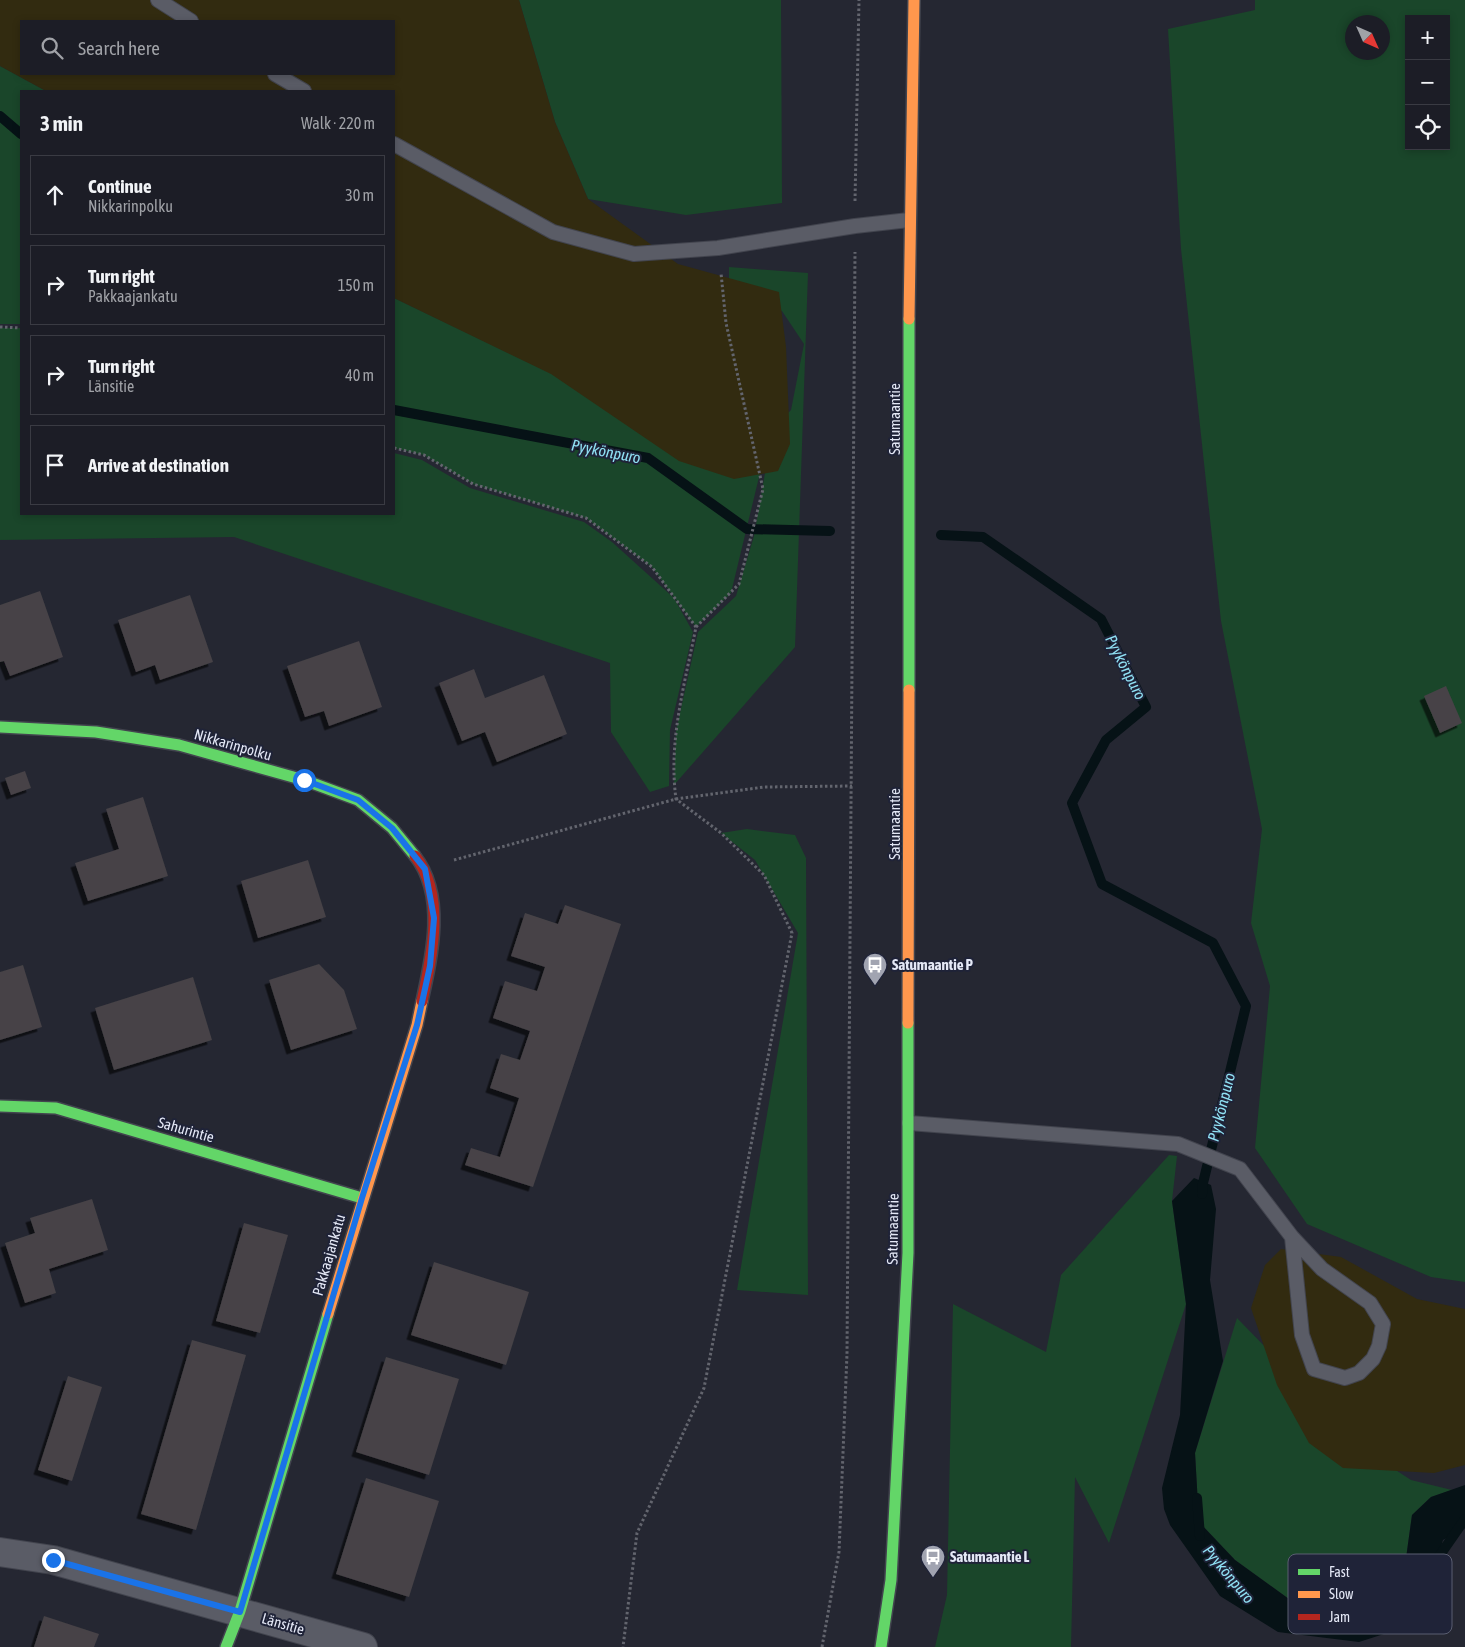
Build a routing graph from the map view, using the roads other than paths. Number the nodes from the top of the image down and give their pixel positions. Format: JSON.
{"nodes":[{"id":1,"x":158,"y":0,"type":"edge"},
{"id":2,"x":914,"y":0,"type":"edge"},
{"id":3,"x":189,"y":20,"type":"edge"},
{"id":4,"x":277,"y":75,"type":"edge"},
{"id":5,"x":302,"y":90,"type":"edge"},
{"id":6,"x":395,"y":145,"type":"edge"},
{"id":7,"x":910,"y":220,"type":"junction"},
{"id":8,"x":0,"y":727,"type":"edge"},
{"id":9,"x":425,"y":869,"type":"joint"},
{"id":10,"x":0,"y":1106,"type":"edge"},
{"id":11,"x":909,"y":1123,"type":"junction"},
{"id":12,"x":362,"y":1198,"type":"junction"},
{"id":13,"x":1292,"y":1237,"type":"junction"},
{"id":14,"x":0,"y":1552,"type":"edge"},
{"id":15,"x":240,"y":1612,"type":"junction"},
{"id":16,"x":226,"y":1647,"type":"edge"},
{"id":17,"x":363,"y":1647,"type":"edge"},
{"id":18,"x":881,"y":1647,"type":"edge"}],
"edges":[{"from":1,"to":3,"type":"lane"},
{"from":2,"to":7,"type":"street","name":"Satumaantie"},
{"from":4,"to":5,"type":"lane"},
{"from":6,"to":7,"type":"lane"},
{"from":7,"to":11,"type":"street","name":"Satumaantie"},
{"from":8,"to":9,"type":"street","name":"Nikkarinpolku"},
{"from":9,"to":12,"type":"street","name":"Pakkaajankatu"},
{"from":10,"to":12,"type":"street","name":"Sahurintie"},
{"from":11,"to":13,"type":"lane"},
{"from":11,"to":18,"type":"street","name":"Satumaantie"},
{"from":12,"to":15,"type":"street","name":"Pakkaajankatu"},
{"from":13,"to":13,"type":"lane"},
{"from":14,"to":15,"type":"street","name":"Länsitie"},
{"from":15,"to":16,"type":"street","name":"Pakkaajankatu"},
{"from":15,"to":17,"type":"street","name":"Länsitie"}]}
